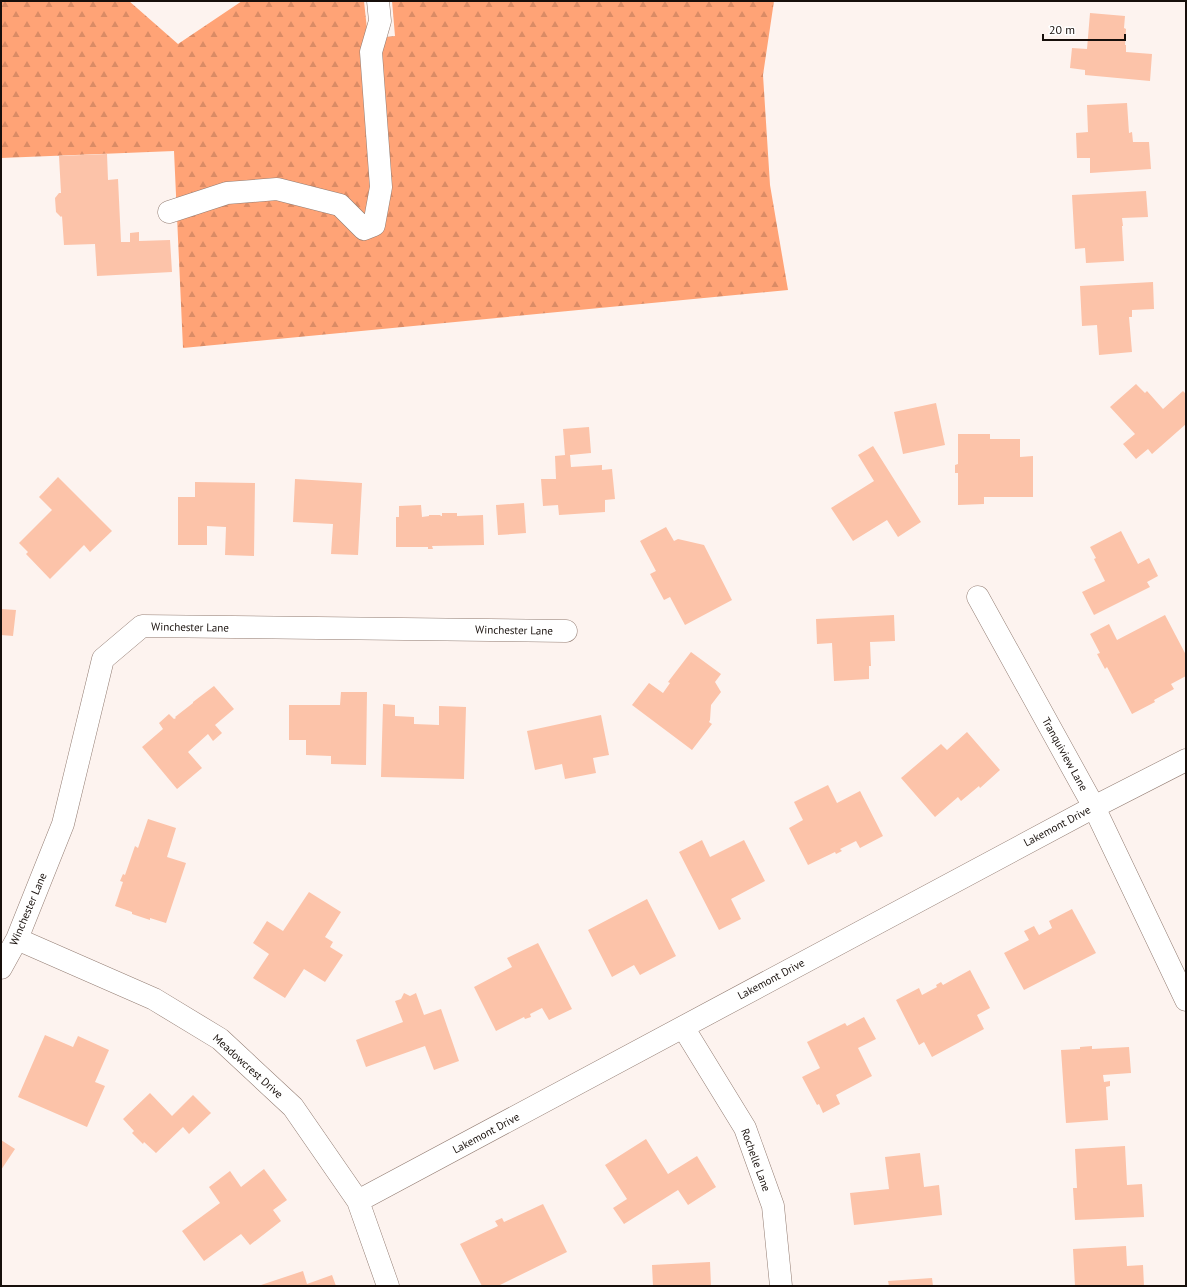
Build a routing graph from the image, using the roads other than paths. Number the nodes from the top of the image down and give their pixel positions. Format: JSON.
{"nodes":[{"id":1,"x":379,"y":11,"type":"edge"},
{"id":2,"x":169,"y":212,"type":"dead end"},
{"id":3,"x":978,"y":597,"type":"dead end"},
{"id":4,"x":566,"y":631,"type":"dead end"},
{"id":5,"x":1186,"y":760,"type":"edge"},
{"id":6,"x":1094,"y":807,"type":"junction"},
{"id":7,"x":17,"y":939,"type":"junction"},
{"id":8,"x":1,"y":968,"type":"edge"},
{"id":9,"x":1186,"y":1000,"type":"edge"},
{"id":10,"x":682,"y":1027,"type":"junction"},
{"id":11,"x":358,"y":1201,"type":"junction"},
{"id":12,"x":388,"y":1286,"type":"edge"},
{"id":13,"x":781,"y":1286,"type":"edge"}],
"edges":[{"from":1,"to":2,"type":"street"},
{"from":3,"to":6,"type":"street","name":"Tranquiview Lane"},
{"from":4,"to":7,"type":"street","name":"Winchester Lane"},
{"from":5,"to":6,"type":"street","name":"Lakemont Drive"},
{"from":6,"to":9,"type":"street","name":"Tranquiview Lane"},
{"from":6,"to":10,"type":"street","name":"Lakemont Drive"},
{"from":7,"to":8,"type":"street","name":"Winchester Lane"},
{"from":7,"to":11,"type":"street","name":"Meadowcrest Drive"},
{"from":10,"to":11,"type":"street","name":"Lakemont Drive"},
{"from":10,"to":13,"type":"street","name":"Rochelle Lane"},
{"from":11,"to":12,"type":"street","name":"Meadowcrest Drive"}]}
